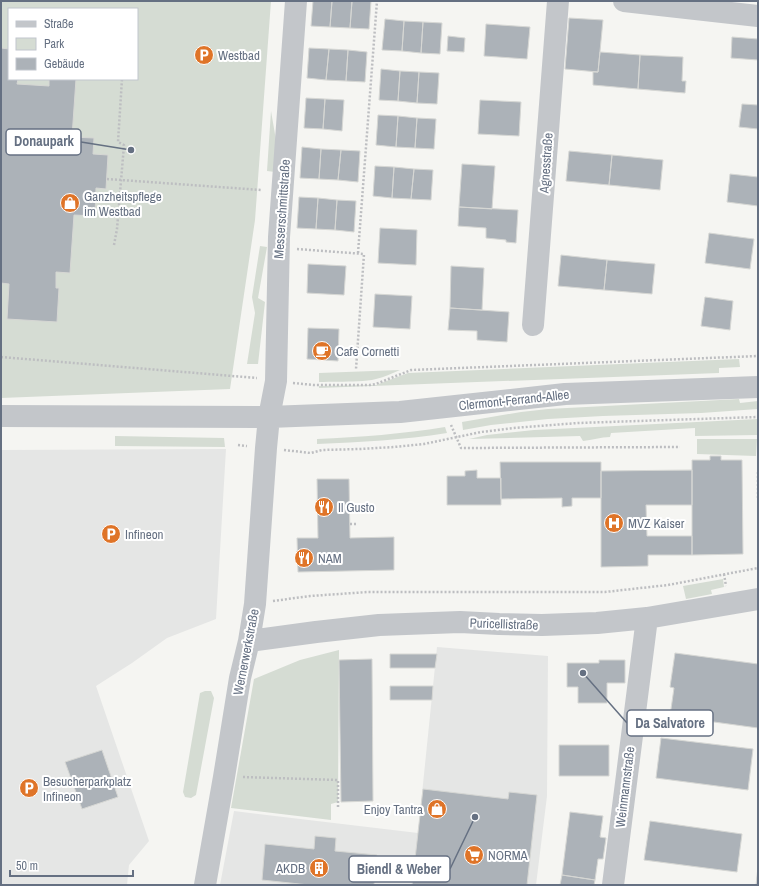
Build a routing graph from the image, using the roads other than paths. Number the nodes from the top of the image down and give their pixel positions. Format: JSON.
{"nodes":[{"id":1,"x":296,"y":1,"type":"edge"},
{"id":2,"x":558,"y":1,"type":"edge"},
{"id":3,"x":624,"y":1,"type":"edge"},
{"id":4,"x":758,"y":16,"type":"edge"},
{"id":5,"x":533,"y":325,"type":"dead end"},
{"id":6,"x":758,"y":387,"type":"edge"},
{"id":7,"x":1,"y":416,"type":"edge"},
{"id":8,"x":269,"y":417,"type":"junction"},
{"id":9,"x":758,"y":599,"type":"edge"},
{"id":10,"x":647,"y":618,"type":"junction"},
{"id":11,"x":249,"y":641,"type":"junction"},
{"id":12,"x":205,"y":885,"type":"edge"},
{"id":13,"x":613,"y":885,"type":"edge"}],
"edges":[{"from":1,"to":8,"type":"street","name":"Messerschmittstraße"},
{"from":2,"to":5,"type":"street","name":"Agnesstraße"},
{"from":3,"to":4,"type":"street"},
{"from":6,"to":8,"type":"street","name":"Clermont-Ferrand-Allee"},
{"from":7,"to":8,"type":"street","name":"Clermont-Ferrand-Allee"},
{"from":8,"to":11,"type":"street","name":"Wernerwerkstraße"},
{"from":9,"to":10,"type":"street","name":"Puricellistraße"},
{"from":10,"to":11,"type":"street","name":"Puricellistraße"},
{"from":10,"to":13,"type":"street","name":"Weinmannstraße"},
{"from":11,"to":12,"type":"street","name":"Wernerwerkstraße"}]}
